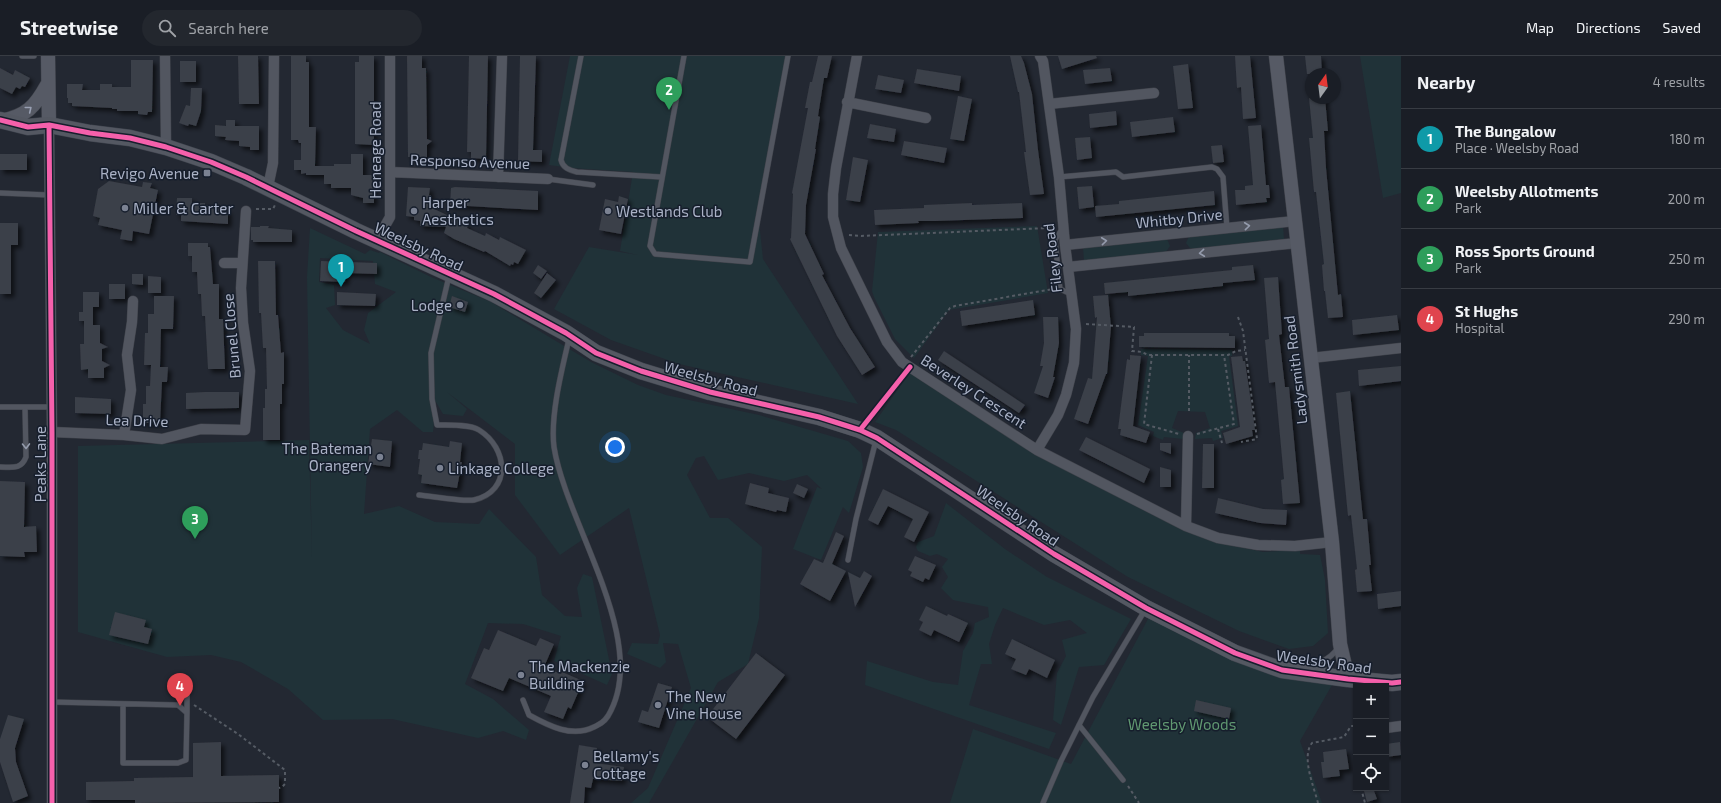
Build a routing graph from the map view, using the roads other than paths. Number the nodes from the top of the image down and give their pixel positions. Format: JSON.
{"nodes":[{"id":1,"x":22,"y":56,"type":"edge"},
{"id":2,"x":34,"y":56,"type":"edge"},
{"id":3,"x":48,"y":56,"type":"edge"},
{"id":4,"x":165,"y":56,"type":"edge"},
{"id":5,"x":274,"y":56,"type":"edge"},
{"id":6,"x":390,"y":56,"type":"edge"},
{"id":7,"x":502,"y":56,"type":"edge"},
{"id":8,"x":582,"y":56,"type":"edge"},
{"id":9,"x":684,"y":56,"type":"edge"},
{"id":10,"x":788,"y":56,"type":"edge"},
{"id":11,"x":857,"y":56,"type":"edge"},
{"id":12,"x":1040,"y":56,"type":"edge"},
{"id":13,"x":1276,"y":56,"type":"edge"},
{"id":14,"x":48,"y":84,"type":"junction"},
{"id":15,"x":1154,"y":92,"type":"dead end"},
{"id":16,"x":847,"y":102,"type":"junction"},
{"id":17,"x":1049,"y":104,"type":"junction"},
{"id":18,"x":926,"y":118,"type":"dead end"},
{"id":19,"x":0,"y":120,"type":"edge"},
{"id":20,"x":48,"y":125,"type":"junction"},
{"id":21,"x":166,"y":147,"type":"junction"},
{"id":22,"x":390,"y":172,"type":"junction"},
{"id":23,"x":498,"y":177,"type":"junction"},
{"id":24,"x":661,"y":177,"type":"junction"},
{"id":25,"x":1059,"y":177,"type":"junction"},
{"id":26,"x":548,"y":179,"type":"joint"},
{"id":27,"x":593,"y":185,"type":"dead end"},
{"id":28,"x":274,"y":190,"type":"junction"},
{"id":29,"x":0,"y":193,"type":"edge"},
{"id":30,"x":49,"y":195,"type":"junction"},
{"id":31,"x":246,"y":211,"type":"road end"},
{"id":32,"x":1295,"y":221,"type":"junction"},
{"id":33,"x":1063,"y":224,"type":"junction"},
{"id":34,"x":1228,"y":228,"type":"junction"},
{"id":35,"x":377,"y":240,"type":"junction"},
{"id":36,"x":1297,"y":243,"type":"junction"},
{"id":37,"x":1065,"y":245,"type":"junction"},
{"id":38,"x":224,"y":263,"type":"dead end"},
{"id":39,"x":242,"y":263,"type":"junction"},
{"id":40,"x":1068,"y":267,"type":"junction"},
{"id":41,"x":449,"y":274,"type":"junction"},
{"id":42,"x":1072,"y":294,"type":"junction"},
{"id":43,"x":133,"y":301,"type":"dead end"},
{"id":44,"x":570,"y":336,"type":"junction"},
{"id":45,"x":1401,"y":348,"type":"edge"},
{"id":46,"x":1312,"y":358,"type":"junction"},
{"id":47,"x":0,"y":407,"type":"edge"},
{"id":48,"x":25,"y":407,"type":"junction"},
{"id":49,"x":52,"y":407,"type":"junction"},
{"id":50,"x":245,"y":430,"type":"joint"},
{"id":51,"x":52,"y":432,"type":"junction"},
{"id":52,"x":124,"y":435,"type":"junction"},
{"id":53,"x":1188,"y":436,"type":"road end"},
{"id":54,"x":877,"y":438,"type":"junction"},
{"id":55,"x":1038,"y":450,"type":"junction"},
{"id":56,"x":0,"y":467,"type":"edge"},
{"id":57,"x":419,"y":495,"type":"dead end"},
{"id":58,"x":1186,"y":526,"type":"junction"},
{"id":59,"x":1332,"y":542,"type":"junction"},
{"id":60,"x":848,"y":560,"type":"dead end"},
{"id":61,"x":1146,"y":608,"type":"junction"},
{"id":62,"x":1340,"y":644,"type":"junction"},
{"id":63,"x":1282,"y":670,"type":"junction"},
{"id":64,"x":187,"y":679,"type":"dead end"},
{"id":65,"x":1352,"y":679,"type":"junction"},
{"id":66,"x":1401,"y":682,"type":"edge"},
{"id":67,"x":523,"y":700,"type":"dead end"},
{"id":68,"x":51,"y":702,"type":"junction"},
{"id":69,"x":123,"y":704,"type":"junction"},
{"id":70,"x":187,"y":713,"type":"junction"},
{"id":71,"x":1079,"y":725,"type":"junction"},
{"id":72,"x":1401,"y":726,"type":"edge"},
{"id":73,"x":1389,"y":728,"type":"edge"},
{"id":74,"x":1123,"y":780,"type":"road end"},
{"id":75,"x":52,"y":803,"type":"edge"},
{"id":76,"x":1042,"y":803,"type":"edge"}],
"edges":[{"from":1,"to":2,"type":"lane"},
{"from":3,"to":14,"type":"street"},
{"from":4,"to":21,"type":"street"},
{"from":5,"to":28,"type":"street"},
{"from":6,"to":22,"type":"street","name":"Heneage Road"},
{"from":7,"to":23,"type":"street"},
{"from":8,"to":24,"type":"lane"},
{"from":9,"to":24,"type":"lane"},
{"from":10,"to":24,"type":"lane"},
{"from":11,"to":16,"type":"street","name":"Beverley Crescent"},
{"from":12,"to":17,"type":"street","name":"Filey Road"},
{"from":13,"to":32,"type":"street","name":"Ladysmith Road"},
{"from":19,"to":14,"type":"street","one_way":true},
{"from":14,"to":20,"type":"street"},
{"from":15,"to":17,"type":"street"},
{"from":16,"to":18,"type":"street"},
{"from":16,"to":55,"type":"street","name":"Beverley Crescent"},
{"from":17,"to":25,"type":"street","name":"Filey Road"},
{"from":19,"to":20,"type":"main road","name":"Weelsby Road"},
{"from":20,"to":21,"type":"main road","name":"Weelsby Road"},
{"from":20,"to":30,"type":"street","name":"Peaks Lane"},
{"from":21,"to":28,"type":"main road","name":"Weelsby Road"},
{"from":22,"to":23,"type":"street","name":"Responso Avenue"},
{"from":22,"to":35,"type":"street","name":"Heneage Road"},
{"from":23,"to":26,"type":"street","name":"Responso Avenue"},
{"from":25,"to":33,"type":"street","name":"Filey Road"},
{"from":25,"to":34,"type":"lane"},
{"from":26,"to":27,"type":"lane"},
{"from":28,"to":35,"type":"main road","name":"Weelsby Road"},
{"from":29,"to":30,"type":"lane"},
{"from":30,"to":49,"type":"street","name":"Peaks Lane"},
{"from":31,"to":39,"type":"street","name":"Brunel Close"},
{"from":34,"to":32,"type":"street","name":"Whitby Drive","one_way":true},
{"from":32,"to":36,"type":"street","name":"Ladysmith Road"},
{"from":33,"to":37,"type":"street","name":"Filey Road"},
{"from":33,"to":42,"type":"lane"},
{"from":37,"to":34,"type":"street","name":"Whitby Drive","one_way":true},
{"from":35,"to":41,"type":"main road","name":"Weelsby Road"},
{"from":36,"to":40,"type":"street","one_way":true},
{"from":36,"to":46,"type":"street","name":"Ladysmith Road"},
{"from":37,"to":40,"type":"street","name":"Filey Road"},
{"from":38,"to":39,"type":"street"},
{"from":39,"to":50,"type":"street","name":"Brunel Close"},
{"from":40,"to":42,"type":"street","name":"Filey Road"},
{"from":41,"to":44,"type":"main road","name":"Weelsby Road"},
{"from":41,"to":57,"type":"lane"},
{"from":42,"to":55,"type":"street","name":"Filey Road"},
{"from":43,"to":52,"type":"street"},
{"from":44,"to":54,"type":"main road","name":"Weelsby Road"},
{"from":44,"to":67,"type":"lane"},
{"from":45,"to":46,"type":"street"},
{"from":46,"to":59,"type":"street","name":"Ladysmith Road"},
{"from":47,"to":48,"type":"lane"},
{"from":48,"to":49,"type":"lane"},
{"from":48,"to":56,"type":"lane","one_way":true},
{"from":49,"to":51,"type":"street","name":"Peaks Lane"},
{"from":50,"to":52,"type":"street","name":"Lea Drive"},
{"from":51,"to":52,"type":"street","name":"Lea Drive"},
{"from":51,"to":68,"type":"street","name":"Peaks Lane"},
{"from":53,"to":58,"type":"street"},
{"from":54,"to":60,"type":"lane"},
{"from":54,"to":61,"type":"main road","name":"Weelsby Road"},
{"from":55,"to":58,"type":"street","name":"Beverley Crescent"},
{"from":58,"to":59,"type":"street","name":"Beverley Crescent"},
{"from":59,"to":62,"type":"street","name":"Ladysmith Road"},
{"from":61,"to":63,"type":"main road","name":"Weelsby Road"},
{"from":61,"to":71,"type":"lane"},
{"from":62,"to":63,"type":"lane"},
{"from":62,"to":65,"type":"street","name":"Ladysmith Road"},
{"from":63,"to":65,"type":"main road","name":"Weelsby Road"},
{"from":64,"to":70,"type":"lane"},
{"from":65,"to":66,"type":"main road","name":"Weelsby Road"},
{"from":68,"to":69,"type":"lane"},
{"from":68,"to":75,"type":"street","name":"Peaks Lane"},
{"from":69,"to":70,"type":"lane"},
{"from":69,"to":70,"type":"lane"},
{"from":71,"to":74,"type":"lane"},
{"from":71,"to":76,"type":"lane"},
{"from":72,"to":73,"type":"street"}]}
